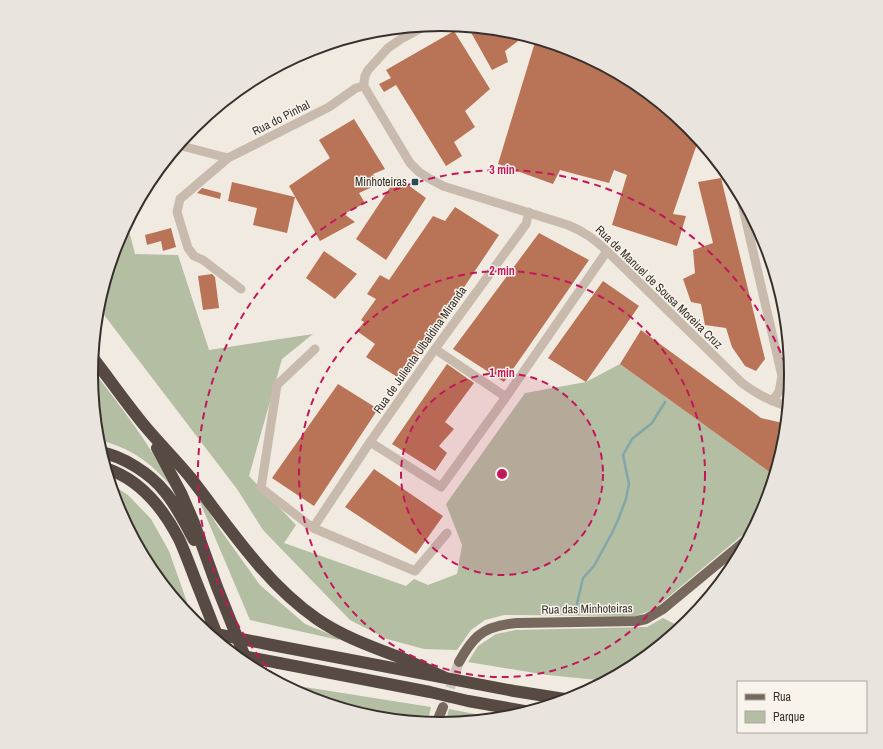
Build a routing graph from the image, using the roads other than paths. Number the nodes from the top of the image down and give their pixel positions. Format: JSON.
{"nodes":[{"id":1,"x":413,"y":33,"type":"edge"},
{"id":2,"x":364,"y":86,"type":"junction"},
{"id":3,"x":184,"y":147,"type":"edge"},
{"id":4,"x":228,"y":158,"type":"junction"},
{"id":5,"x":529,"y":212,"type":"junction"},
{"id":6,"x":744,"y":212,"type":"edge"},
{"id":7,"x":607,"y":251,"type":"junction"},
{"id":8,"x":240,"y":289,"type":"dead end"},
{"id":9,"x":315,"y":349,"type":"dead end"},
{"id":10,"x":435,"y":349,"type":"junction"},
{"id":11,"x":98,"y":365,"type":"edge"},
{"id":12,"x":506,"y":397,"type":"junction"},
{"id":13,"x":772,"y":402,"type":"junction"},
{"id":14,"x":783,"y":405,"type":"edge"},
{"id":15,"x":144,"y":425,"type":"junction"},
{"id":16,"x":370,"y":442,"type":"junction"},
{"id":17,"x":108,"y":454,"type":"edge"},
{"id":18,"x":112,"y":470,"type":"edge"},
{"id":19,"x":313,"y":528,"type":"junction"},
{"id":20,"x":446,"y":533,"type":"dead end"},
{"id":21,"x":739,"y":546,"type":"edge"},
{"id":22,"x":217,"y":587,"type":"junction"},
{"id":23,"x":216,"y":634,"type":"edge"},
{"id":24,"x":217,"y":635,"type":"edge"},
{"id":25,"x":244,"y":655,"type":"edge"},
{"id":26,"x":246,"y":657,"type":"edge"},
{"id":27,"x":459,"y":662,"type":"tunnel mouth"},
{"id":28,"x":446,"y":678,"type":"junction"},
{"id":29,"x":558,"y":698,"type":"edge"},
{"id":30,"x":443,"y":707,"type":"tunnel mouth"},
{"id":31,"x":516,"y":709,"type":"edge"},
{"id":32,"x":439,"y":718,"type":"edge"}],
"edges":[{"from":1,"to":2,"type":"street"},
{"from":2,"to":4,"type":"street","name":"Rua do Pinhal"},
{"from":2,"to":5,"type":"street","name":"Rua de Manuel de Sousa Moreira Cruz"},
{"from":3,"to":4,"type":"street"},
{"from":4,"to":8,"type":"street","name":"Rua do Pinhal"},
{"from":5,"to":7,"type":"street","name":"Rua de Manuel de Sousa Moreira Cruz"},
{"from":5,"to":10,"type":"street","name":"Rua de Julienta Ulbaldina Miranda"},
{"from":6,"to":13,"type":"street"},
{"from":7,"to":12,"type":"street"},
{"from":7,"to":13,"type":"street","name":"Rua de Manuel de Sousa Moreira Cruz"},
{"from":9,"to":19,"type":"street"},
{"from":10,"to":12,"type":"street"},
{"from":10,"to":16,"type":"street","name":"Rua de Julienta Ulbaldina Miranda"},
{"from":11,"to":15,"type":"highway"},
{"from":12,"to":16,"type":"street"},
{"from":13,"to":14,"type":"street","name":"Rua de Manuel de Sousa Moreira Cruz"},
{"from":15,"to":22,"type":"highway"},
{"from":15,"to":28,"type":"highway"},
{"from":16,"to":19,"type":"street","name":"Rua de Julienta Ulbaldina Miranda"},
{"from":17,"to":22,"type":"highway"},
{"from":18,"to":24,"type":"highway"},
{"from":19,"to":20,"type":"street"},
{"from":21,"to":27,"type":"main road","name":"Rua das Minhoteiras"},
{"from":22,"to":25,"type":"highway"},
{"from":23,"to":28,"type":"highway","bridge":true},
{"from":26,"to":31,"type":"highway","bridge":true},
{"from":28,"to":29,"type":"highway"},
{"from":30,"to":32,"type":"main road"}]}
